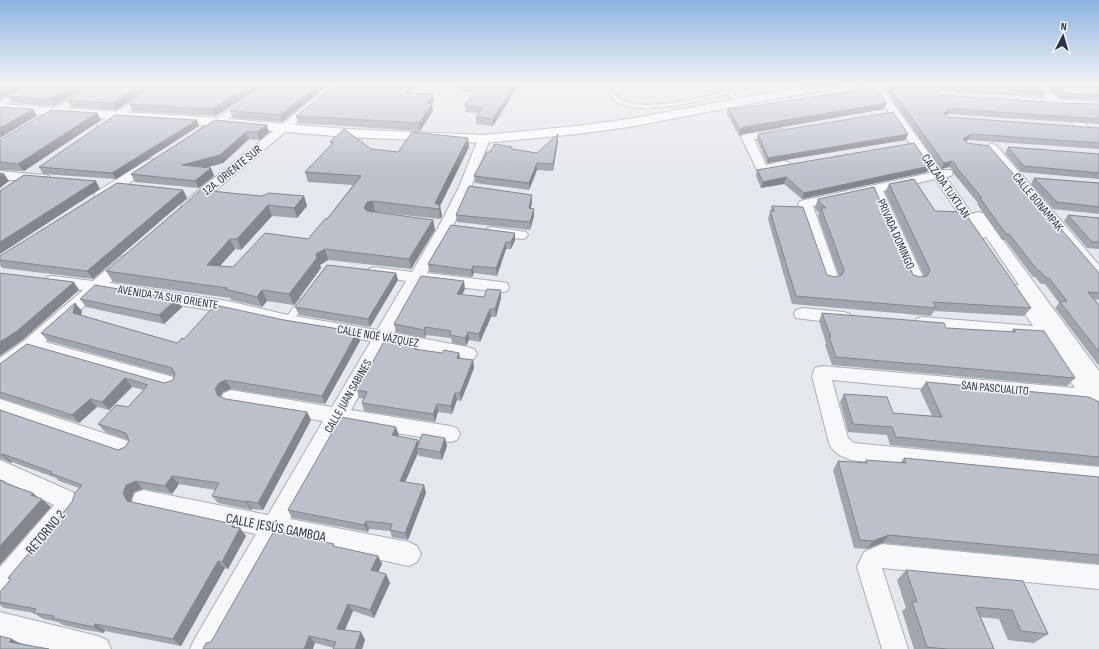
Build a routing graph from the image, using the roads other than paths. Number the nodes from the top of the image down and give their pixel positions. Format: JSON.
{"nodes":[{"id":1,"x":51,"y":114,"type":"edge"},
{"id":2,"x":107,"y":114,"type":"edge"},
{"id":3,"x":229,"y":114,"type":"edge"},
{"id":4,"x":302,"y":114,"type":"edge"},
{"id":5,"x":687,"y":114,"type":"edge"},
{"id":6,"x":884,"y":114,"type":"edge"},
{"id":7,"x":897,"y":114,"type":"edge"},
{"id":8,"x":899,"y":114,"type":"edge"},
{"id":9,"x":1069,"y":114,"type":"edge"},
{"id":10,"x":118,"y":115,"type":"junction"},
{"id":11,"x":880,"y":115,"type":"edge"},
{"id":12,"x":217,"y":122,"type":"junction"},
{"id":13,"x":31,"y":126,"type":"edge"},
{"id":14,"x":1067,"y":127,"type":"edge"},
{"id":15,"x":285,"y":128,"type":"junction"},
{"id":16,"x":1083,"y":128,"type":"junction"},
{"id":17,"x":1099,"y":129,"type":"edge"},
{"id":18,"x":794,"y":130,"type":"edge"},
{"id":19,"x":91,"y":133,"type":"edge"},
{"id":20,"x":190,"y":139,"type":"edge"},
{"id":21,"x":484,"y":139,"type":"junction"},
{"id":22,"x":916,"y":143,"type":"junction"},
{"id":23,"x":1099,"y":144,"type":"edge"},
{"id":24,"x":900,"y":146,"type":"edge"},
{"id":25,"x":1007,"y":149,"type":"edge"},
{"id":26,"x":163,"y":155,"type":"edge"},
{"id":27,"x":793,"y":164,"type":"edge"},
{"id":28,"x":39,"y":168,"type":"edge"},
{"id":29,"x":943,"y":174,"type":"junction"},
{"id":30,"x":0,"y":175,"type":"edge"},
{"id":31,"x":26,"y":177,"type":"junction"},
{"id":32,"x":1017,"y":177,"type":"junction"},
{"id":33,"x":1032,"y":178,"type":"dead end"},
{"id":34,"x":56,"y":180,"type":"edge"},
{"id":35,"x":94,"y":183,"type":"edge"},
{"id":36,"x":116,"y":185,"type":"junction"},
{"id":37,"x":13,"y":186,"type":"edge"},
{"id":38,"x":140,"y":188,"type":"edge"},
{"id":39,"x":876,"y":189,"type":"junction"},
{"id":40,"x":186,"y":192,"type":"dead end"},
{"id":41,"x":202,"y":194,"type":"junction"},
{"id":42,"x":217,"y":196,"type":"edge"},
{"id":43,"x":90,"y":202,"type":"edge"},
{"id":44,"x":1049,"y":214,"type":"junction"},
{"id":45,"x":178,"y":215,"type":"edge"},
{"id":46,"x":1063,"y":216,"type":"dead end"},
{"id":47,"x":476,"y":229,"type":"edge"},
{"id":48,"x":521,"y":235,"type":"dead end"},
{"id":49,"x":137,"y":250,"type":"edge"},
{"id":50,"x":358,"y":270,"type":"edge"},
{"id":51,"x":1099,"y":275,"type":"edge"},
{"id":52,"x":417,"y":277,"type":"junction"},
{"id":53,"x":37,"y":279,"type":"edge"},
{"id":54,"x":831,"y":279,"type":"edge"},
{"id":55,"x":916,"y":279,"type":"edge"},
{"id":56,"x":96,"y":286,"type":"junction"},
{"id":57,"x":501,"y":287,"type":"dead end"},
{"id":58,"x":306,"y":296,"type":"edge"},
{"id":59,"x":802,"y":314,"type":"dead end"},
{"id":60,"x":864,"y":319,"type":"edge"},
{"id":61,"x":288,"y":320,"type":"junction"},
{"id":62,"x":902,"y":322,"type":"edge"},
{"id":63,"x":1046,"y":332,"type":"junction"},
{"id":64,"x":383,"y":337,"type":"junction"},
{"id":65,"x":31,"y":344,"type":"junction"},
{"id":66,"x":468,"y":354,"type":"dead end"},
{"id":67,"x":0,"y":368,"type":"edge"},
{"id":68,"x":170,"y":383,"type":"edge"},
{"id":69,"x":1097,"y":397,"type":"edge"},
{"id":70,"x":231,"y":398,"type":"edge"},
{"id":71,"x":0,"y":407,"type":"edge"},
{"id":72,"x":337,"y":416,"type":"junction"},
{"id":73,"x":450,"y":434,"type":"dead end"},
{"id":74,"x":124,"y":448,"type":"edge"},
{"id":75,"x":0,"y":469,"type":"edge"},
{"id":76,"x":1099,"y":476,"type":"edge"},
{"id":77,"x":143,"y":500,"type":"dead end"},
{"id":78,"x":274,"y":526,"type":"junction"},
{"id":79,"x":409,"y":554,"type":"dead end"},
{"id":80,"x":1099,"y":577,"type":"edge"},
{"id":81,"x":0,"y":586,"type":"edge"},
{"id":82,"x":0,"y":624,"type":"edge"},
{"id":83,"x":98,"y":649,"type":"edge"},
{"id":84,"x":202,"y":649,"type":"edge"},
{"id":85,"x":895,"y":649,"type":"edge"}],
"edges":[{"from":1,"to":13,"type":"street"},
{"from":2,"to":10,"type":"street"},
{"from":3,"to":12,"type":"street"},
{"from":4,"to":15,"type":"street","name":"12A. ORIENTE SUR"},
{"from":5,"to":21,"type":"street"},
{"from":6,"to":11,"type":"street"},
{"from":7,"to":22,"type":"street","name":"CALZADA TUXTLAN"},
{"from":8,"to":29,"type":"street","name":"CALZADA TUXTLAN"},
{"from":9,"to":16,"type":"street"},
{"from":10,"to":12,"type":"street"},
{"from":10,"to":19,"type":"street"},
{"from":12,"to":15,"type":"street"},
{"from":12,"to":20,"type":"street"},
{"from":14,"to":16,"type":"street"},
{"from":15,"to":21,"type":"street"},
{"from":15,"to":41,"type":"street","name":"12A. ORIENTE SUR"},
{"from":16,"to":17,"type":"street"},
{"from":16,"to":23,"type":"street"},
{"from":18,"to":27,"type":"street"},
{"from":21,"to":52,"type":"street","name":"CALLE JUAN SABINES"},
{"from":22,"to":24,"type":"street"},
{"from":22,"to":29,"type":"street","name":"CALZADA TUXTLAN"},
{"from":25,"to":32,"type":"street","name":"CALLE BONAMPAK"},
{"from":26,"to":36,"type":"street"},
{"from":28,"to":31,"type":"street"},
{"from":29,"to":39,"type":"street"},
{"from":29,"to":63,"type":"street","name":"CALZADA TUXTLAN"},
{"from":29,"to":69,"type":"street","name":"CALZADA TUXTLAN"},
{"from":30,"to":31,"type":"street"},
{"from":31,"to":34,"type":"street"},
{"from":31,"to":37,"type":"street"},
{"from":32,"to":33,"type":"street"},
{"from":32,"to":44,"type":"street","name":"CALLE BONAMPAK"},
{"from":35,"to":36,"type":"street"},
{"from":36,"to":38,"type":"street"},
{"from":36,"to":43,"type":"street"},
{"from":39,"to":54,"type":"street"},
{"from":39,"to":55,"type":"street","name":"PRIVADA DOMINGO"},
{"from":40,"to":41,"type":"street"},
{"from":41,"to":42,"type":"street"},
{"from":41,"to":45,"type":"street","name":"12A. ORIENTE SUR"},
{"from":44,"to":46,"type":"street"},
{"from":44,"to":51,"type":"street","name":"CALLE BONAMPAK"},
{"from":47,"to":48,"type":"street"},
{"from":49,"to":56,"type":"street"},
{"from":50,"to":52,"type":"street"},
{"from":52,"to":57,"type":"street"},
{"from":52,"to":64,"type":"street","name":"CALLE JUAN SABINES"},
{"from":53,"to":56,"type":"street","name":"AVENIDA 7A SUR ORIENTE"},
{"from":56,"to":61,"type":"street","name":"AVENIDA 7A SUR ORIENTE"},
{"from":56,"to":65,"type":"street"},
{"from":58,"to":61,"type":"lane"},
{"from":59,"to":60,"type":"street"},
{"from":61,"to":64,"type":"street","name":"CALLE NOÉ VÁZQUEZ"},
{"from":62,"to":63,"type":"street"},
{"from":63,"to":69,"type":"street","name":"CALZADA TUXTLAN"},
{"from":64,"to":66,"type":"street","name":"CALLE NOÉ VÁZQUEZ"},
{"from":64,"to":72,"type":"street","name":"CALLE JUAN SABINES"},
{"from":65,"to":67,"type":"street"},
{"from":65,"to":68,"type":"street"},
{"from":69,"to":76,"type":"street","name":"SAN PASCUALITO"},
{"from":70,"to":72,"type":"street"},
{"from":71,"to":74,"type":"street"},
{"from":72,"to":73,"type":"street"},
{"from":72,"to":78,"type":"street","name":"CALLE JUAN SABINES"},
{"from":75,"to":81,"type":"street","name":"RETORNO 2"},
{"from":77,"to":78,"type":"street","name":"CALLE JESÚS GAMBOA"},
{"from":78,"to":79,"type":"street","name":"CALLE JESÚS GAMBOA"},
{"from":78,"to":84,"type":"street","name":"CALLE JUAN SABINES"},
{"from":80,"to":85,"type":"street"},
{"from":82,"to":83,"type":"street"}]}
